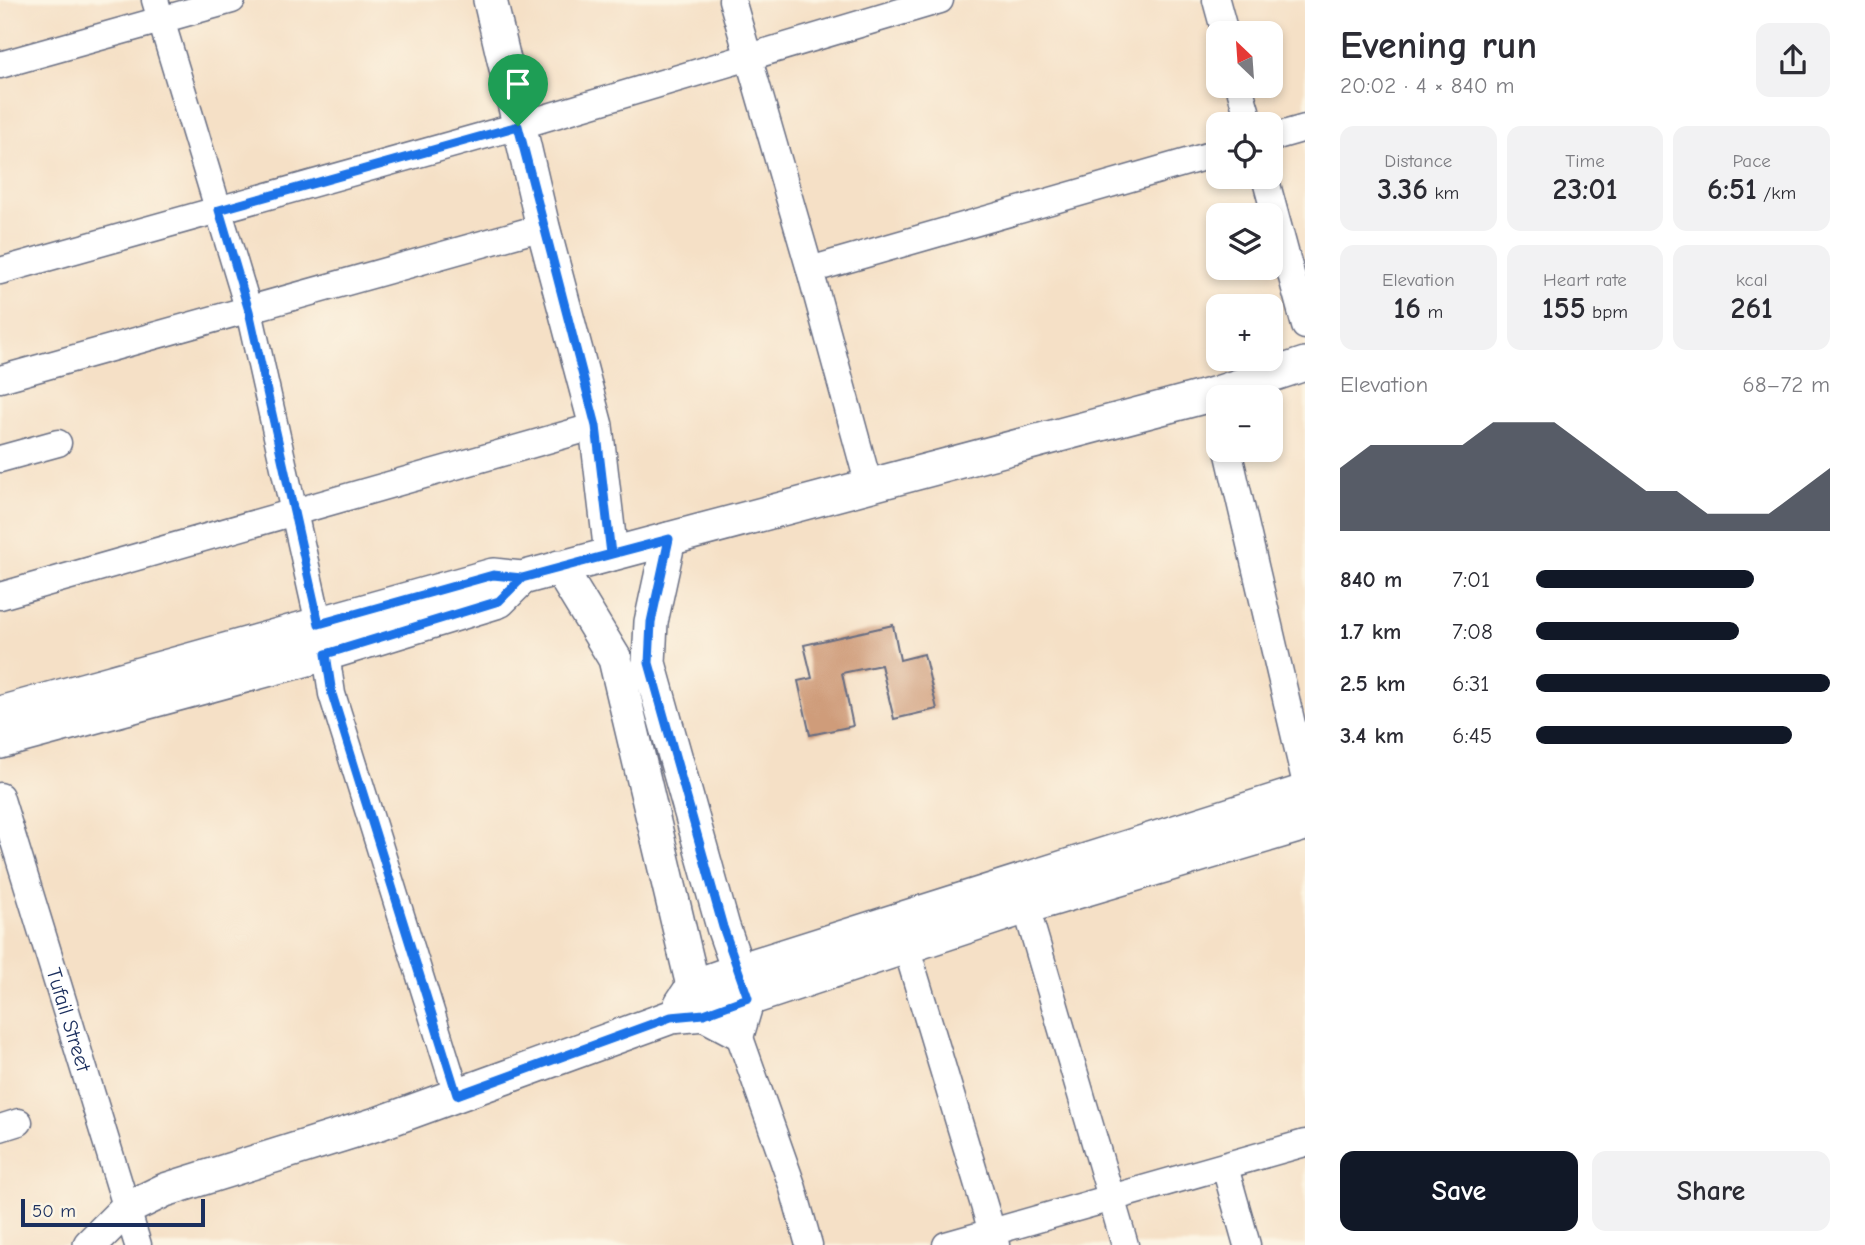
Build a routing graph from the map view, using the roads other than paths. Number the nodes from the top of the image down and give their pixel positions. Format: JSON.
{"nodes":[{"id":1,"x":232,"y":0,"type":"edge"},
{"id":2,"x":490,"y":0,"type":"edge"},
{"id":3,"x":732,"y":0,"type":"edge"},
{"id":4,"x":940,"y":0,"type":"edge"},
{"id":5,"x":1216,"y":0,"type":"edge"},
{"id":6,"x":158,"y":10,"type":"edge"},
{"id":7,"x":1222,"y":21,"type":"edge"},
{"id":8,"x":749,"y":57,"type":"junction"},
{"id":9,"x":0,"y":65,"type":"edge"},
{"id":10,"x":518,"y":126,"type":"junction"},
{"id":11,"x":1305,"y":128,"type":"edge"},
{"id":12,"x":1283,"y":134,"type":"edge"},
{"id":13,"x":1206,"y":156,"type":"edge"},
{"id":14,"x":1268,"y":189,"type":"edge"},
{"id":15,"x":219,"y":210,"type":"junction"},
{"id":16,"x":543,"y":227,"type":"junction"},
{"id":17,"x":810,"y":270,"type":"junction"},
{"id":18,"x":0,"y":271,"type":"edge"},
{"id":19,"x":249,"y":311,"type":"junction"},
{"id":20,"x":1305,"y":326,"type":"edge"},
{"id":21,"x":1305,"y":364,"type":"edge"},
{"id":22,"x":0,"y":379,"type":"edge"},
{"id":23,"x":1256,"y":385,"type":"edge"},
{"id":24,"x":1206,"y":404,"type":"edge"},
{"id":25,"x":596,"y":426,"type":"junction"},
{"id":26,"x":58,"y":443,"type":"dead end"},
{"id":27,"x":0,"y":459,"type":"edge"},
{"id":28,"x":1230,"y":462,"type":"edge"},
{"id":29,"x":869,"y":486,"type":"junction"},
{"id":30,"x":293,"y":514,"type":"junction"},
{"id":31,"x":669,"y":539,"type":"junction"},
{"id":32,"x":611,"y":554,"type":"junction"},
{"id":33,"x":559,"y":567,"type":"junction"},
{"id":34,"x":0,"y":596,"type":"edge"},
{"id":35,"x":322,"y":639,"type":"junction"},
{"id":36,"x":0,"y":713,"type":"edge"},
{"id":37,"x":0,"y":742,"type":"edge"},
{"id":38,"x":1305,"y":780,"type":"edge"},
{"id":39,"x":1305,"y":792,"type":"edge"},
{"id":40,"x":0,"y":796,"type":"edge"},
{"id":41,"x":1305,"y":824,"type":"edge"},
{"id":42,"x":1026,"y":907,"type":"junction"},
{"id":43,"x":906,"y":947,"type":"junction"},
{"id":44,"x":743,"y":984,"type":"junction"},
{"id":45,"x":699,"y":1000,"type":"junction"},
{"id":46,"x":738,"y":1032,"type":"junction"},
{"id":47,"x":457,"y":1095,"type":"junction"},
{"id":48,"x":1305,"y":1143,"type":"edge"},
{"id":49,"x":1225,"y":1167,"type":"junction"},
{"id":50,"x":1112,"y":1200,"type":"junction"},
{"id":51,"x":126,"y":1209,"type":"junction"},
{"id":52,"x":994,"y":1238,"type":"edge"},
{"id":53,"x":90,"y":1245,"type":"edge"},
{"id":54,"x":138,"y":1245,"type":"edge"},
{"id":55,"x":809,"y":1245,"type":"edge"},
{"id":56,"x":946,"y":1245,"type":"edge"},
{"id":57,"x":1125,"y":1245,"type":"edge"},
{"id":58,"x":1247,"y":1245,"type":"edge"}],
"edges":[{"from":1,"to":6,"type":"street"},
{"from":2,"to":10,"type":"street"},
{"from":3,"to":8,"type":"street"},
{"from":4,"to":8,"type":"street"},
{"from":5,"to":7,"type":"street"},
{"from":6,"to":9,"type":"street"},
{"from":6,"to":15,"type":"street"},
{"from":8,"to":10,"type":"street"},
{"from":8,"to":17,"type":"street"},
{"from":10,"to":15,"type":"street"},
{"from":10,"to":16,"type":"street"},
{"from":11,"to":12,"type":"street"},
{"from":13,"to":17,"type":"street"},
{"from":14,"to":20,"type":"street"},
{"from":15,"to":18,"type":"street"},
{"from":15,"to":19,"type":"street"},
{"from":16,"to":19,"type":"street"},
{"from":16,"to":25,"type":"street"},
{"from":17,"to":29,"type":"street"},
{"from":19,"to":22,"type":"street"},
{"from":19,"to":30,"type":"street"},
{"from":21,"to":23,"type":"street"},
{"from":24,"to":29,"type":"street"},
{"from":25,"to":30,"type":"street"},
{"from":25,"to":32,"type":"street"},
{"from":26,"to":27,"type":"street"},
{"from":28,"to":38,"type":"street"},
{"from":29,"to":31,"type":"street"},
{"from":30,"to":34,"type":"street"},
{"from":30,"to":35,"type":"street"},
{"from":31,"to":32,"type":"street"},
{"from":31,"to":44,"type":"street"},
{"from":32,"to":33,"type":"street"},
{"from":33,"to":35,"type":"street"},
{"from":33,"to":45,"type":"street"},
{"from":35,"to":36,"type":"street"},
{"from":35,"to":37,"type":"street"},
{"from":35,"to":47,"type":"street"},
{"from":39,"to":44,"type":"street"},
{"from":40,"to":51,"type":"street","name":"Tufail Street"},
{"from":41,"to":42,"type":"street"},
{"from":42,"to":43,"type":"street"},
{"from":42,"to":50,"type":"street"},
{"from":43,"to":44,"type":"street"},
{"from":43,"to":52,"type":"street"},
{"from":44,"to":45,"type":"street"},
{"from":44,"to":46,"type":"street"},
{"from":45,"to":46,"type":"street"},
{"from":45,"to":47,"type":"street"},
{"from":46,"to":55,"type":"street"},
{"from":47,"to":51,"type":"street"},
{"from":48,"to":49,"type":"street"},
{"from":49,"to":50,"type":"street"},
{"from":49,"to":58,"type":"street"},
{"from":50,"to":52,"type":"street"},
{"from":50,"to":57,"type":"street"},
{"from":51,"to":53,"type":"street"},
{"from":51,"to":54,"type":"street","name":"Tufail Street"},
{"from":52,"to":56,"type":"street"}]}
